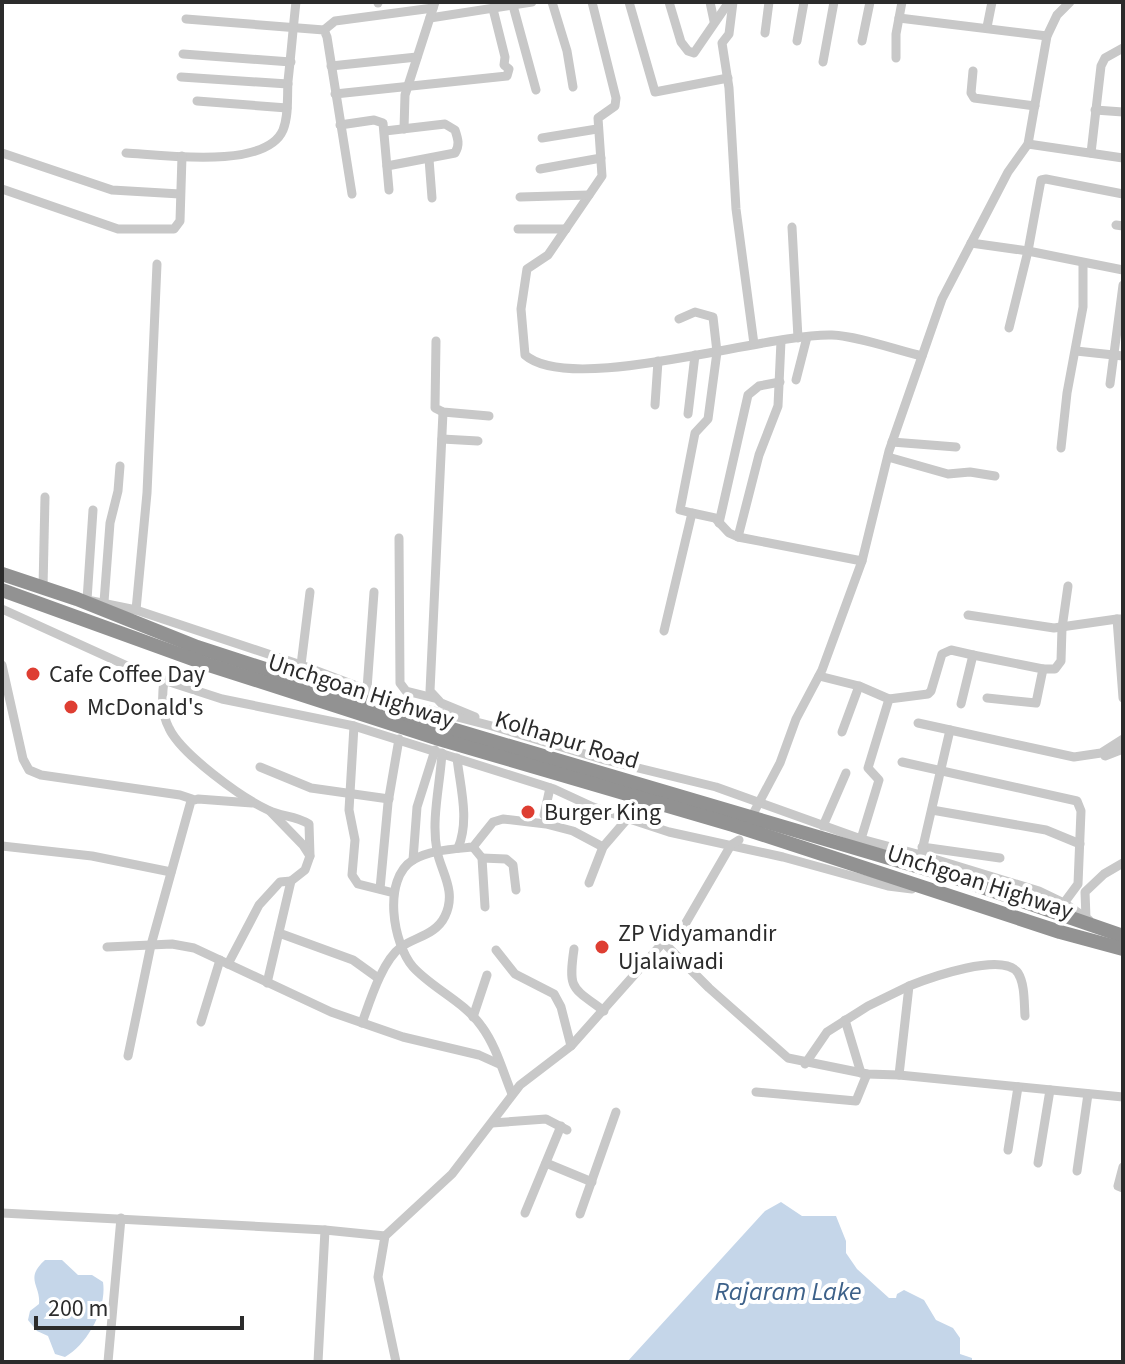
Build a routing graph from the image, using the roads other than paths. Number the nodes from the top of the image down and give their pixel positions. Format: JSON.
{"nodes":[{"id":1,"x":296,"y":2,"type":"edge"},
{"id":2,"x":532,"y":2,"type":"edge"},
{"id":3,"x":552,"y":2,"type":"edge"},
{"id":4,"x":592,"y":2,"type":"edge"},
{"id":5,"x":629,"y":2,"type":"edge"},
{"id":6,"x":669,"y":2,"type":"edge"},
{"id":7,"x":710,"y":2,"type":"edge"},
{"id":8,"x":731,"y":2,"type":"edge"},
{"id":9,"x":769,"y":2,"type":"edge"},
{"id":10,"x":804,"y":2,"type":"edge"},
{"id":11,"x":834,"y":2,"type":"edge"},
{"id":12,"x":870,"y":2,"type":"edge"},
{"id":13,"x":902,"y":2,"type":"edge"},
{"id":14,"x":992,"y":2,"type":"edge"},
{"id":15,"x":1070,"y":2,"type":"edge"},
{"id":16,"x":513,"y":4,"type":"edge"},
{"id":17,"x":378,"y":8,"type":"edge"},
{"id":18,"x":493,"y":9,"type":"junction"},
{"id":19,"x":433,"y":10,"type":"edge"},
{"id":20,"x":899,"y":18,"type":"junction"},
{"id":21,"x":186,"y":19,"type":"dead end"},
{"id":22,"x":713,"y":23,"type":"junction"},
{"id":23,"x":293,"y":27,"type":"junction"},
{"id":24,"x":987,"y":27,"type":"junction"},
{"id":25,"x":324,"y":30,"type":"junction"},
{"id":26,"x":765,"y":33,"type":"dead end"},
{"id":27,"x":729,"y":34,"type":"junction"},
{"id":28,"x":1047,"y":36,"type":"junction"},
{"id":29,"x":797,"y":41,"type":"dead end"},
{"id":30,"x":862,"y":41,"type":"dead end"},
{"id":31,"x":1123,"y":48,"type":"edge"},
{"id":32,"x":183,"y":54,"type":"dead end"},
{"id":33,"x":417,"y":57,"type":"junction"},
{"id":34,"x":896,"y":58,"type":"dead end"},
{"id":35,"x":291,"y":62,"type":"junction"},
{"id":36,"x":823,"y":62,"type":"dead end"},
{"id":37,"x":331,"y":66,"type":"junction"},
{"id":38,"x":973,"y":71,"type":"dead end"},
{"id":39,"x":181,"y":77,"type":"dead end"},
{"id":40,"x":728,"y":78,"type":"junction"},
{"id":41,"x":288,"y":84,"type":"junction"},
{"id":42,"x":407,"y":85,"type":"junction"},
{"id":43,"x":573,"y":87,"type":"dead end"},
{"id":44,"x":536,"y":90,"type":"dead end"},
{"id":45,"x":335,"y":94,"type":"junction"},
{"id":46,"x":197,"y":101,"type":"dead end"},
{"id":47,"x":1035,"y":106,"type":"junction"},
{"id":48,"x":287,"y":108,"type":"junction"},
{"id":49,"x":1095,"y":110,"type":"junction"},
{"id":50,"x":1123,"y":112,"type":"edge"},
{"id":51,"x":340,"y":125,"type":"junction"},
{"id":52,"x":404,"y":129,"type":"junction"},
{"id":53,"x":597,"y":129,"type":"junction"},
{"id":54,"x":385,"y":131,"type":"junction"},
{"id":55,"x":542,"y":138,"type":"dead end"},
{"id":56,"x":1028,"y":144,"type":"junction"},
{"id":57,"x":2,"y":153,"type":"edge"},
{"id":58,"x":126,"y":153,"type":"dead end"},
{"id":59,"x":1091,"y":153,"type":"junction"},
{"id":60,"x":182,"y":156,"type":"junction"},
{"id":61,"x":601,"y":158,"type":"junction"},
{"id":62,"x":1123,"y":158,"type":"edge"},
{"id":63,"x":429,"y":159,"type":"junction"},
{"id":64,"x":387,"y":166,"type":"junction"},
{"id":65,"x":540,"y":169,"type":"dead end"},
{"id":66,"x":2,"y":189,"type":"edge"},
{"id":67,"x":389,"y":190,"type":"dead end"},
{"id":68,"x":180,"y":194,"type":"junction"},
{"id":69,"x":352,"y":194,"type":"dead end"},
{"id":70,"x":1123,"y":194,"type":"edge"},
{"id":71,"x":589,"y":195,"type":"junction"},
{"id":72,"x":520,"y":197,"type":"dead end"},
{"id":73,"x":432,"y":198,"type":"dead end"},
{"id":74,"x":792,"y":227,"type":"dead end"},
{"id":75,"x":518,"y":229,"type":"dead end"},
{"id":76,"x":566,"y":229,"type":"junction"},
{"id":77,"x":971,"y":243,"type":"junction"},
{"id":78,"x":1028,"y":251,"type":"junction"},
{"id":79,"x":157,"y":264,"type":"dead end"},
{"id":80,"x":1083,"y":264,"type":"junction"},
{"id":81,"x":1123,"y":270,"type":"edge"},
{"id":82,"x":1123,"y":285,"type":"edge"},
{"id":83,"x":679,"y":319,"type":"dead end"},
{"id":84,"x":1009,"y":328,"type":"dead end"},
{"id":85,"x":802,"y":338,"type":"junction"},
{"id":86,"x":436,"y":341,"type":"dead end"},
{"id":87,"x":781,"y":341,"type":"junction"},
{"id":88,"x":754,"y":344,"type":"junction"},
{"id":89,"x":1076,"y":351,"type":"junction"},
{"id":90,"x":717,"y":352,"type":"junction"},
{"id":91,"x":695,"y":355,"type":"junction"},
{"id":92,"x":922,"y":356,"type":"junction"},
{"id":93,"x":1118,"y":356,"type":"edge"},
{"id":94,"x":658,"y":361,"type":"junction"},
{"id":95,"x":796,"y":380,"type":"dead end"},
{"id":96,"x":780,"y":382,"type":"junction"},
{"id":97,"x":1110,"y":384,"type":"dead end"},
{"id":98,"x":690,"y":398,"type":"junction"},
{"id":99,"x":710,"y":400,"type":"junction"},
{"id":100,"x":655,"y":405,"type":"dead end"},
{"id":101,"x":443,"y":412,"type":"junction"},
{"id":102,"x":688,"y":414,"type":"dead end"},
{"id":103,"x":489,"y":416,"type":"dead end"},
{"id":104,"x":442,"y":439,"type":"junction"},
{"id":105,"x":478,"y":441,"type":"dead end"},
{"id":106,"x":892,"y":442,"type":"junction"},
{"id":107,"x":956,"y":447,"type":"dead end"},
{"id":108,"x":1061,"y":448,"type":"dead end"},
{"id":109,"x":888,"y":457,"type":"junction"},
{"id":110,"x":120,"y":466,"type":"dead end"},
{"id":111,"x":995,"y":476,"type":"dead end"},
{"id":112,"x":45,"y":497,"type":"dead end"},
{"id":113,"x":93,"y":510,"type":"dead end"},
{"id":114,"x":692,"y":513,"type":"junction"},
{"id":115,"x":719,"y":523,"type":"junction"},
{"id":116,"x":738,"y":537,"type":"junction"},
{"id":117,"x":399,"y":538,"type":"dead end"},
{"id":118,"x":862,"y":561,"type":"junction"},
{"id":119,"x":2,"y":574,"type":"edge"},
{"id":120,"x":1068,"y":586,"type":"dead end"},
{"id":121,"x":43,"y":588,"type":"junction"},
{"id":122,"x":2,"y":590,"type":"edge"},
{"id":123,"x":310,"y":592,"type":"dead end"},
{"id":124,"x":374,"y":592,"type":"dead end"},
{"id":125,"x":82,"y":600,"type":"junction"},
{"id":126,"x":104,"y":602,"type":"junction"},
{"id":127,"x":2,"y":609,"type":"edge"},
{"id":128,"x":136,"y":610,"type":"junction"},
{"id":129,"x":968,"y":615,"type":"dead end"},
{"id":130,"x":1120,"y":619,"type":"edge"},
{"id":131,"x":1062,"y":628,"type":"junction"},
{"id":132,"x":664,"y":631,"type":"dead end"},
{"id":133,"x":973,"y":655,"type":"junction"},
{"id":134,"x":2,"y":665,"type":"edge"},
{"id":135,"x":301,"y":665,"type":"junction"},
{"id":136,"x":1043,"y":669,"type":"junction"},
{"id":137,"x":819,"y":676,"type":"junction"},
{"id":138,"x":164,"y":680,"type":"junction"},
{"id":139,"x":859,"y":686,"type":"junction"},
{"id":140,"x":1122,"y":686,"type":"edge"},
{"id":141,"x":367,"y":689,"type":"junction"},
{"id":142,"x":434,"y":698,"type":"junction"},
{"id":143,"x":987,"y":698,"type":"dead end"},
{"id":144,"x":1123,"y":698,"type":"edge"},
{"id":145,"x":889,"y":699,"type":"junction"},
{"id":146,"x":961,"y":704,"type":"dead end"},
{"id":147,"x":7,"y":709,"type":"edge"},
{"id":148,"x":918,"y":723,"type":"dead end"},
{"id":149,"x":354,"y":726,"type":"junction"},
{"id":150,"x":492,"y":726,"type":"junction"},
{"id":151,"x":950,"y":730,"type":"junction"},
{"id":152,"x":842,"y":732,"type":"dead end"},
{"id":153,"x":399,"y":739,"type":"junction"},
{"id":154,"x":1123,"y":739,"type":"edge"},
{"id":155,"x":1123,"y":749,"type":"edge"},
{"id":156,"x":438,"y":752,"type":"junction"},
{"id":157,"x":1093,"y":755,"type":"junction"},
{"id":158,"x":457,"y":758,"type":"junction"},
{"id":159,"x":902,"y":762,"type":"dead end"},
{"id":160,"x":260,"y":767,"type":"dead end"},
{"id":161,"x":941,"y":772,"type":"junction"},
{"id":162,"x":846,"y":773,"type":"dead end"},
{"id":163,"x":550,"y":788,"type":"junction"},
{"id":164,"x":350,"y":794,"type":"junction"},
{"id":165,"x":192,"y":799,"type":"junction"},
{"id":166,"x":389,"y":799,"type":"junction"},
{"id":167,"x":757,"y":802,"type":"junction"},
{"id":168,"x":255,"y":803,"type":"junction"},
{"id":169,"x":932,"y":810,"type":"junction"},
{"id":170,"x":271,"y":812,"type":"junction"},
{"id":171,"x":753,"y":814,"type":"dead end"},
{"id":172,"x":544,"y":815,"type":"dead end"},
{"id":173,"x":628,"y":818,"type":"junction"},
{"id":174,"x":823,"y":826,"type":"junction"},
{"id":175,"x":861,"y":839,"type":"junction"},
{"id":176,"x":735,"y":842,"type":"junction"},
{"id":177,"x":1080,"y":844,"type":"junction"},
{"id":178,"x":2,"y":846,"type":"edge"},
{"id":179,"x":473,"y":847,"type":"junction"},
{"id":180,"x":603,"y":847,"type":"junction"},
{"id":181,"x":458,"y":848,"type":"junction"},
{"id":182,"x":922,"y":851,"type":"junction"},
{"id":183,"x":437,"y":853,"type":"junction"},
{"id":184,"x":310,"y":856,"type":"junction"},
{"id":185,"x":482,"y":858,"type":"junction"},
{"id":186,"x":1000,"y":858,"type":"dead end"},
{"id":187,"x":413,"y":860,"type":"junction"},
{"id":188,"x":1123,"y":863,"type":"edge"},
{"id":189,"x":171,"y":872,"type":"junction"},
{"id":190,"x":291,"y":881,"type":"junction"},
{"id":191,"x":589,"y":883,"type":"dead end"},
{"id":192,"x":380,"y":889,"type":"junction"},
{"id":193,"x":516,"y":890,"type":"dead end"},
{"id":194,"x":932,"y":890,"type":"junction"},
{"id":195,"x":1085,"y":892,"type":"junction"},
{"id":196,"x":394,"y":893,"type":"junction"},
{"id":197,"x":1067,"y":905,"type":"junction"},
{"id":198,"x":485,"y":907,"type":"dead end"},
{"id":199,"x":1086,"y":918,"type":"junction"},
{"id":200,"x":1105,"y":931,"type":"junction"},
{"id":201,"x":279,"y":933,"type":"junction"},
{"id":202,"x":1123,"y":936,"type":"edge"},
{"id":203,"x":663,"y":942,"type":"junction"},
{"id":204,"x":151,"y":945,"type":"junction"},
{"id":205,"x":107,"y":947,"type":"dead end"},
{"id":206,"x":401,"y":947,"type":"junction"},
{"id":207,"x":574,"y":949,"type":"dead end"},
{"id":208,"x":1123,"y":949,"type":"edge"},
{"id":209,"x":496,"y":950,"type":"dead end"},
{"id":210,"x":224,"y":962,"type":"junction"},
{"id":211,"x":487,"y":975,"type":"dead end"},
{"id":212,"x":378,"y":978,"type":"junction"},
{"id":213,"x":267,"y":983,"type":"junction"},
{"id":214,"x":909,"y":986,"type":"junction"},
{"id":215,"x":604,"y":1011,"type":"junction"},
{"id":216,"x":1025,"y":1016,"type":"dead end"},
{"id":217,"x":473,"y":1017,"type":"junction"},
{"id":218,"x":845,"y":1020,"type":"junction"},
{"id":219,"x":201,"y":1022,"type":"dead end"},
{"id":220,"x":362,"y":1023,"type":"junction"},
{"id":221,"x":571,"y":1046,"type":"junction"},
{"id":222,"x":128,"y":1056,"type":"dead end"},
{"id":223,"x":499,"y":1064,"type":"junction"},
{"id":224,"x":805,"y":1064,"type":"junction"},
{"id":225,"x":864,"y":1073,"type":"junction"},
{"id":226,"x":899,"y":1075,"type":"junction"},
{"id":227,"x":1018,"y":1087,"type":"junction"},
{"id":228,"x":1050,"y":1090,"type":"junction"},
{"id":229,"x":756,"y":1092,"type":"dead end"},
{"id":230,"x":512,"y":1094,"type":"junction"},
{"id":231,"x":1088,"y":1094,"type":"junction"},
{"id":232,"x":1123,"y":1097,"type":"edge"},
{"id":233,"x":616,"y":1112,"type":"dead end"},
{"id":234,"x":492,"y":1123,"type":"junction"},
{"id":235,"x":1008,"y":1150,"type":"dead end"},
{"id":236,"x":546,"y":1163,"type":"junction"},
{"id":237,"x":1038,"y":1163,"type":"dead end"},
{"id":238,"x":1123,"y":1169,"type":"edge"},
{"id":239,"x":1077,"y":1171,"type":"dead end"},
{"id":240,"x":592,"y":1182,"type":"junction"},
{"id":241,"x":1123,"y":1188,"type":"edge"},
{"id":242,"x":2,"y":1213,"type":"edge"},
{"id":243,"x":525,"y":1213,"type":"dead end"},
{"id":244,"x":580,"y":1214,"type":"dead end"},
{"id":245,"x":121,"y":1218,"type":"junction"},
{"id":246,"x":325,"y":1230,"type":"junction"},
{"id":247,"x":385,"y":1236,"type":"junction"},
{"id":248,"x":108,"y":1362,"type":"edge"},
{"id":249,"x":318,"y":1362,"type":"edge"},
{"id":250,"x":396,"y":1362,"type":"edge"}],
"edges":[{"from":1,"to":23,"type":"street"},
{"from":2,"to":16,"type":"street"},
{"from":3,"to":43,"type":"street"},
{"from":4,"to":53,"type":"street"},
{"from":5,"to":40,"type":"street"},
{"from":6,"to":22,"type":"street"},
{"from":7,"to":22,"type":"street"},
{"from":8,"to":22,"type":"street"},
{"from":8,"to":27,"type":"street"},
{"from":9,"to":26,"type":"street"},
{"from":10,"to":29,"type":"street"},
{"from":11,"to":36,"type":"street"},
{"from":12,"to":30,"type":"street"},
{"from":13,"to":20,"type":"street"},
{"from":14,"to":24,"type":"street"},
{"from":15,"to":28,"type":"street"},
{"from":16,"to":18,"type":"street"},
{"from":16,"to":44,"type":"street"},
{"from":17,"to":19,"type":"street"},
{"from":17,"to":25,"type":"street"},
{"from":18,"to":19,"type":"street"},
{"from":18,"to":42,"type":"street"},
{"from":19,"to":33,"type":"street"},
{"from":20,"to":24,"type":"street"},
{"from":20,"to":34,"type":"street"},
{"from":21,"to":23,"type":"street"},
{"from":22,"to":27,"type":"street"},
{"from":23,"to":25,"type":"street"},
{"from":23,"to":35,"type":"street"},
{"from":24,"to":28,"type":"street"},
{"from":25,"to":37,"type":"street"},
{"from":27,"to":40,"type":"street"},
{"from":28,"to":47,"type":"street"},
{"from":31,"to":49,"type":"street"},
{"from":32,"to":35,"type":"street"},
{"from":33,"to":37,"type":"street"},
{"from":33,"to":42,"type":"street"},
{"from":35,"to":41,"type":"street"},
{"from":37,"to":45,"type":"street"},
{"from":38,"to":47,"type":"street"},
{"from":39,"to":41,"type":"street"},
{"from":40,"to":88,"type":"street"},
{"from":41,"to":48,"type":"street"},
{"from":42,"to":45,"type":"street"},
{"from":42,"to":52,"type":"street"},
{"from":45,"to":51,"type":"street"},
{"from":46,"to":48,"type":"street"},
{"from":47,"to":56,"type":"street"},
{"from":48,"to":60,"type":"street"},
{"from":49,"to":50,"type":"street"},
{"from":49,"to":59,"type":"street"},
{"from":51,"to":54,"type":"street"},
{"from":51,"to":69,"type":"street"},
{"from":52,"to":54,"type":"street"},
{"from":52,"to":63,"type":"street"},
{"from":53,"to":55,"type":"street"},
{"from":53,"to":61,"type":"street"},
{"from":54,"to":64,"type":"street"},
{"from":56,"to":59,"type":"street"},
{"from":56,"to":77,"type":"street"},
{"from":57,"to":68,"type":"street"},
{"from":58,"to":60,"type":"street"},
{"from":59,"to":62,"type":"street"},
{"from":60,"to":68,"type":"street"},
{"from":61,"to":65,"type":"street"},
{"from":61,"to":71,"type":"street"},
{"from":63,"to":64,"type":"street"},
{"from":63,"to":73,"type":"street"},
{"from":64,"to":67,"type":"street"},
{"from":66,"to":68,"type":"street"},
{"from":70,"to":78,"type":"street"},
{"from":71,"to":72,"type":"street"},
{"from":71,"to":76,"type":"street"},
{"from":74,"to":85,"type":"street"},
{"from":75,"to":76,"type":"street"},
{"from":76,"to":94,"type":"street"},
{"from":77,"to":78,"type":"street"},
{"from":77,"to":92,"type":"street"},
{"from":78,"to":80,"type":"street"},
{"from":78,"to":84,"type":"street"},
{"from":79,"to":128,"type":"street"},
{"from":80,"to":81,"type":"street"},
{"from":80,"to":89,"type":"street"},
{"from":82,"to":93,"type":"street"},
{"from":83,"to":90,"type":"street"},
{"from":85,"to":87,"type":"street"},
{"from":85,"to":92,"type":"street"},
{"from":85,"to":95,"type":"street"},
{"from":86,"to":101,"type":"street"},
{"from":87,"to":88,"type":"street"},
{"from":87,"to":96,"type":"street"},
{"from":88,"to":90,"type":"street"},
{"from":89,"to":93,"type":"street"},
{"from":89,"to":108,"type":"street"},
{"from":90,"to":91,"type":"street"},
{"from":90,"to":99,"type":"street"},
{"from":91,"to":94,"type":"street"},
{"from":91,"to":98,"type":"street"},
{"from":92,"to":106,"type":"street"},
{"from":93,"to":97,"type":"street"},
{"from":94,"to":100,"type":"street"},
{"from":96,"to":115,"type":"street"},
{"from":96,"to":116,"type":"street"},
{"from":98,"to":99,"type":"street"},
{"from":98,"to":102,"type":"street"},
{"from":99,"to":114,"type":"street"},
{"from":101,"to":103,"type":"street"},
{"from":101,"to":104,"type":"street"},
{"from":104,"to":105,"type":"street"},
{"from":104,"to":142,"type":"street"},
{"from":106,"to":107,"type":"street"},
{"from":106,"to":109,"type":"street"},
{"from":109,"to":111,"type":"street"},
{"from":109,"to":118,"type":"street"},
{"from":110,"to":126,"type":"street"},
{"from":112,"to":121,"type":"street"},
{"from":113,"to":125,"type":"street"},
{"from":114,"to":115,"type":"street"},
{"from":114,"to":132,"type":"street"},
{"from":115,"to":116,"type":"street"},
{"from":116,"to":118,"type":"street"},
{"from":117,"to":142,"type":"street"},
{"from":118,"to":137,"type":"street"},
{"from":119,"to":121,"type":"highway","name":"Kolhapur Road"},
{"from":120,"to":131,"type":"street"},
{"from":121,"to":125,"type":"highway","name":"Kolhapur Road"},
{"from":122,"to":194,"type":"highway","name":"Unchgoan Highway"},
{"from":123,"to":135,"type":"street"},
{"from":124,"to":141,"type":"street"},
{"from":125,"to":126,"type":"street"},
{"from":125,"to":200,"type":"highway","name":"Kolhapur Road"},
{"from":126,"to":128,"type":"street"},
{"from":127,"to":138,"type":"street"},
{"from":128,"to":135,"type":"street"},
{"from":129,"to":131,"type":"street"},
{"from":130,"to":131,"type":"street"},
{"from":130,"to":140,"type":"street"},
{"from":131,"to":136,"type":"street"},
{"from":133,"to":136,"type":"street"},
{"from":133,"to":145,"type":"street"},
{"from":133,"to":146,"type":"street"},
{"from":134,"to":147,"type":"street"},
{"from":135,"to":141,"type":"street"},
{"from":136,"to":143,"type":"street"},
{"from":137,"to":139,"type":"street"},
{"from":137,"to":167,"type":"street"},
{"from":138,"to":149,"type":"street"},
{"from":138,"to":168,"type":"street"},
{"from":139,"to":145,"type":"street"},
{"from":139,"to":152,"type":"street"},
{"from":140,"to":144,"type":"street"},
{"from":141,"to":150,"type":"street"},
{"from":142,"to":150,"type":"street"},
{"from":145,"to":175,"type":"street"},
{"from":147,"to":165,"type":"street"},
{"from":148,"to":151,"type":"street"},
{"from":149,"to":153,"type":"street"},
{"from":149,"to":164,"type":"street"},
{"from":150,"to":167,"type":"street"},
{"from":151,"to":157,"type":"street"},
{"from":151,"to":161,"type":"street"},
{"from":153,"to":156,"type":"street"},
{"from":153,"to":166,"type":"street"},
{"from":154,"to":157,"type":"street"},
{"from":155,"to":157,"type":"street"},
{"from":156,"to":158,"type":"street"},
{"from":156,"to":183,"type":"street"},
{"from":156,"to":187,"type":"street"},
{"from":158,"to":163,"type":"street"},
{"from":158,"to":181,"type":"street"},
{"from":159,"to":161,"type":"street"},
{"from":160,"to":164,"type":"street"},
{"from":161,"to":169,"type":"street"},
{"from":161,"to":177,"type":"street"},
{"from":162,"to":174,"type":"street"},
{"from":163,"to":172,"type":"street"},
{"from":163,"to":173,"type":"street"},
{"from":164,"to":166,"type":"street"},
{"from":164,"to":192,"type":"street"},
{"from":165,"to":168,"type":"street"},
{"from":165,"to":189,"type":"street"},
{"from":166,"to":192,"type":"street"},
{"from":167,"to":171,"type":"street"},
{"from":167,"to":174,"type":"street"},
{"from":168,"to":170,"type":"street"},
{"from":169,"to":177,"type":"street"},
{"from":169,"to":182,"type":"street"},
{"from":170,"to":184,"type":"street"},
{"from":170,"to":184,"type":"street"},
{"from":173,"to":176,"type":"street"},
{"from":173,"to":180,"type":"street"},
{"from":174,"to":175,"type":"street"},
{"from":175,"to":182,"type":"street"},
{"from":176,"to":194,"type":"street"},
{"from":176,"to":203,"type":"street"},
{"from":177,"to":197,"type":"street"},
{"from":178,"to":189,"type":"street"},
{"from":179,"to":180,"type":"street"},
{"from":179,"to":181,"type":"street"},
{"from":179,"to":185,"type":"street"},
{"from":180,"to":191,"type":"street"},
{"from":181,"to":183,"type":"street"},
{"from":182,"to":186,"type":"street"},
{"from":182,"to":197,"type":"street"},
{"from":183,"to":187,"type":"street"},
{"from":183,"to":206,"type":"street"},
{"from":184,"to":190,"type":"street"},
{"from":185,"to":193,"type":"street"},
{"from":185,"to":198,"type":"street"},
{"from":187,"to":196,"type":"street"},
{"from":188,"to":195,"type":"street"},
{"from":189,"to":204,"type":"street"},
{"from":190,"to":201,"type":"street"},
{"from":190,"to":210,"type":"street"},
{"from":192,"to":196,"type":"street"},
{"from":194,"to":208,"type":"highway","name":"Unchgoan Highway"},
{"from":195,"to":197,"type":"street"},
{"from":195,"to":199,"type":"street"},
{"from":196,"to":206,"type":"street"},
{"from":197,"to":199,"type":"street"},
{"from":199,"to":200,"type":"street"},
{"from":200,"to":202,"type":"highway","name":"Kolhapur Road"},
{"from":201,"to":212,"type":"street"},
{"from":201,"to":213,"type":"street"},
{"from":203,"to":215,"type":"street"},
{"from":203,"to":224,"type":"street"},
{"from":204,"to":205,"type":"street"},
{"from":204,"to":210,"type":"street"},
{"from":204,"to":222,"type":"street"},
{"from":206,"to":212,"type":"street"},
{"from":206,"to":217,"type":"street"},
{"from":207,"to":215,"type":"street"},
{"from":209,"to":221,"type":"street"},
{"from":210,"to":213,"type":"street"},
{"from":210,"to":219,"type":"street"},
{"from":211,"to":217,"type":"street"},
{"from":212,"to":220,"type":"street"},
{"from":213,"to":220,"type":"street"},
{"from":214,"to":216,"type":"street"},
{"from":214,"to":218,"type":"street"},
{"from":214,"to":226,"type":"street"},
{"from":215,"to":221,"type":"street"},
{"from":217,"to":223,"type":"street"},
{"from":218,"to":224,"type":"street"},
{"from":218,"to":225,"type":"street"},
{"from":220,"to":223,"type":"street"},
{"from":221,"to":230,"type":"street"},
{"from":223,"to":230,"type":"street"},
{"from":224,"to":225,"type":"street"},
{"from":225,"to":226,"type":"street"},
{"from":225,"to":229,"type":"street"},
{"from":226,"to":227,"type":"street"},
{"from":227,"to":228,"type":"street"},
{"from":227,"to":235,"type":"street"},
{"from":228,"to":231,"type":"street"},
{"from":228,"to":237,"type":"street"},
{"from":230,"to":234,"type":"street"},
{"from":231,"to":232,"type":"street"},
{"from":231,"to":239,"type":"street"},
{"from":233,"to":240,"type":"street"},
{"from":234,"to":236,"type":"street"},
{"from":234,"to":247,"type":"street"},
{"from":236,"to":240,"type":"street"},
{"from":236,"to":243,"type":"street"},
{"from":238,"to":241,"type":"street"},
{"from":240,"to":244,"type":"street"},
{"from":242,"to":245,"type":"street"},
{"from":245,"to":246,"type":"street"},
{"from":245,"to":248,"type":"street"},
{"from":246,"to":247,"type":"street"},
{"from":246,"to":249,"type":"street"},
{"from":247,"to":250,"type":"street"}]}
